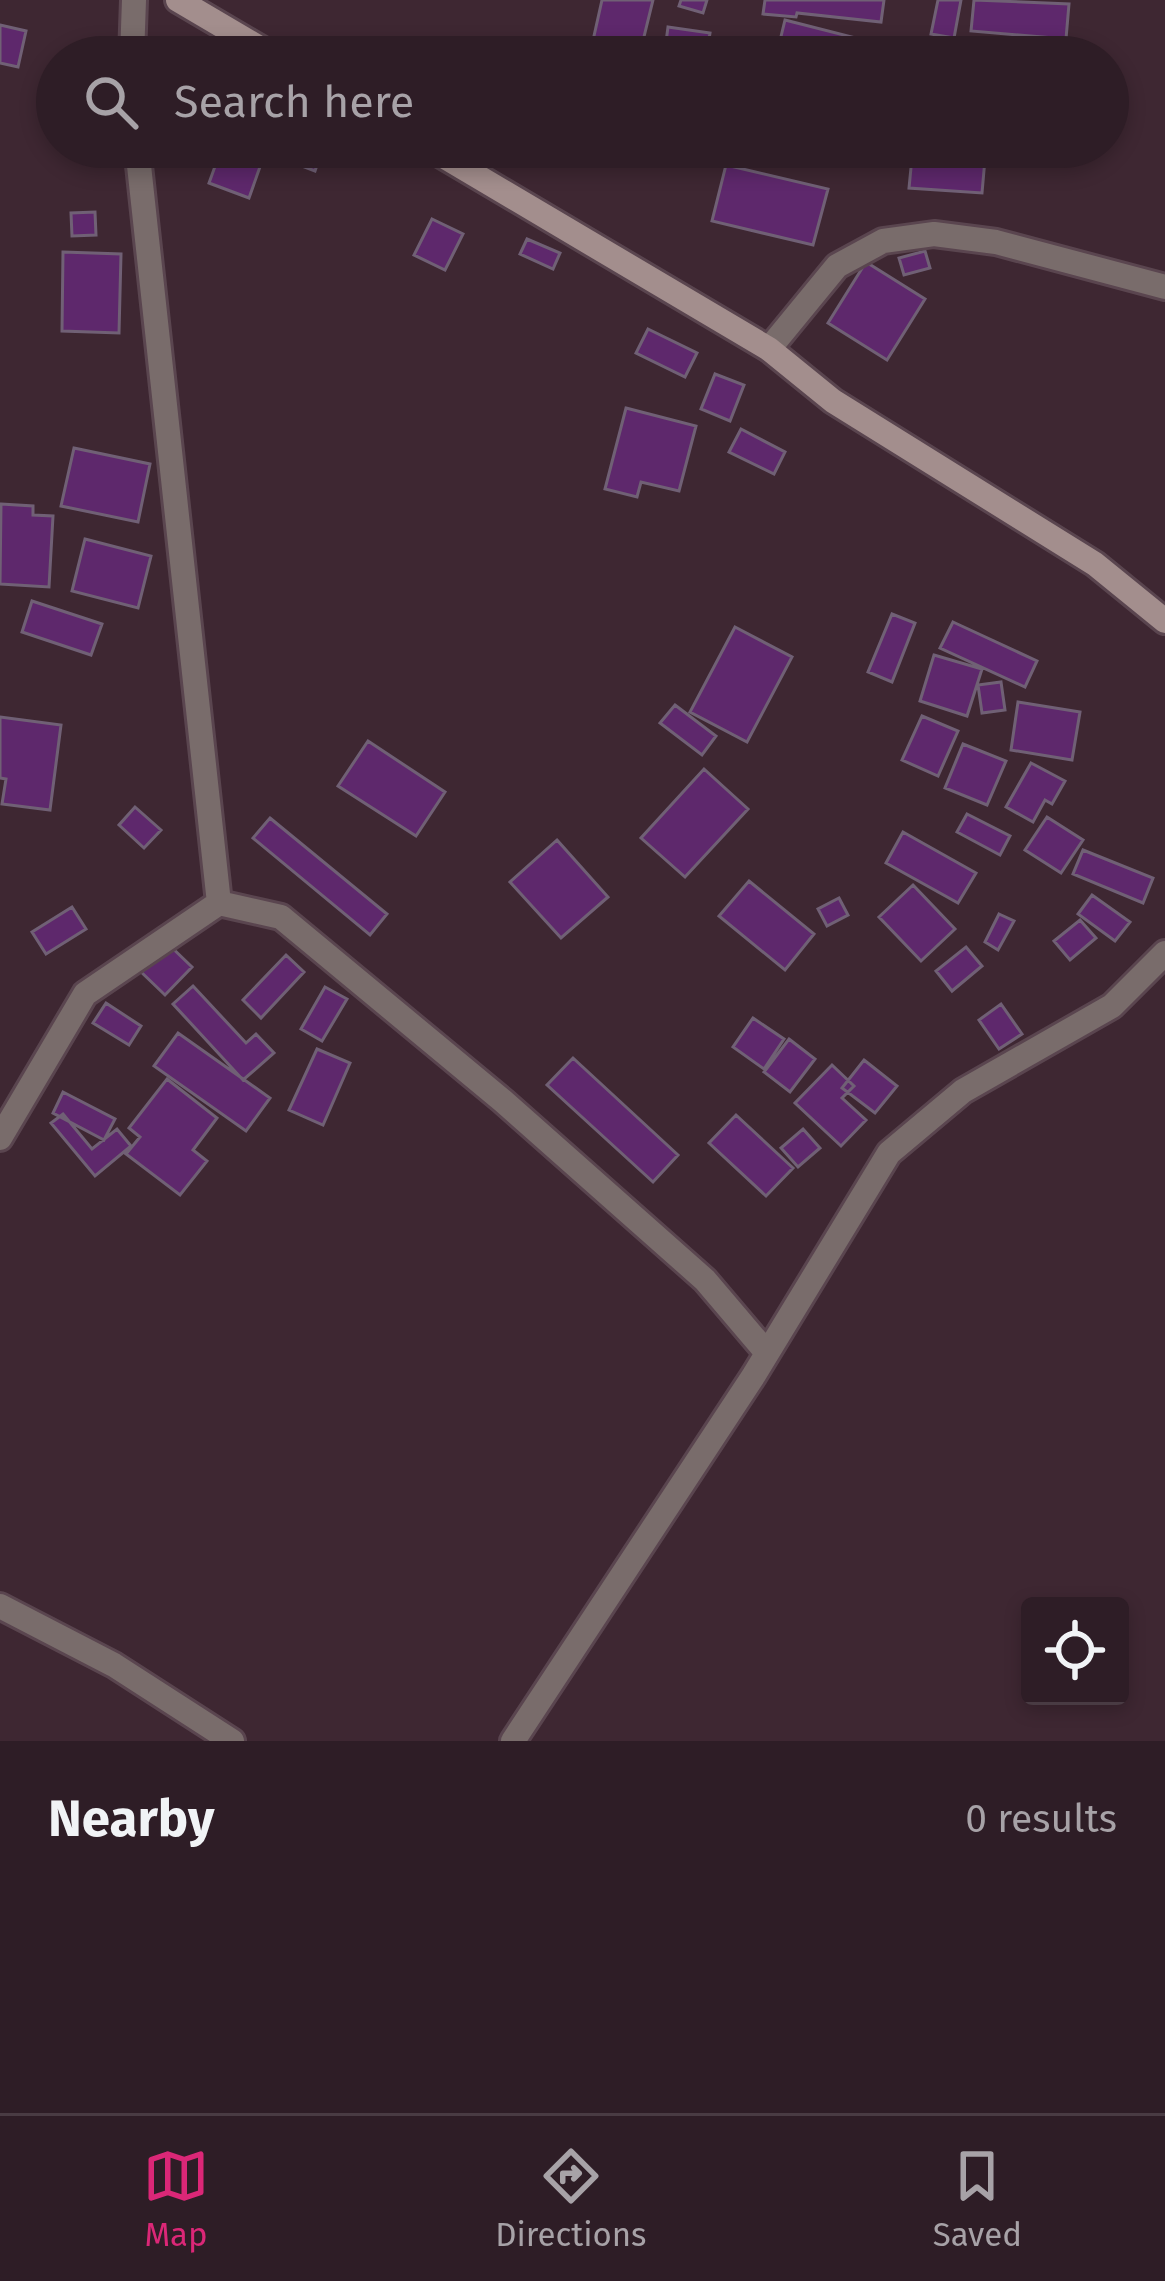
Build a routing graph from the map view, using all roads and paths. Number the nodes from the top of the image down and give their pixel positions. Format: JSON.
{"nodes":[{"id":1,"x":134,"y":0,"type":"edge"},
{"id":2,"x":178,"y":0,"type":"edge"},
{"id":3,"x":133,"y":36,"type":"edge"},
{"id":4,"x":239,"y":36,"type":"edge"},
{"id":5,"x":139,"y":168,"type":"edge"},
{"id":6,"x":463,"y":168,"type":"edge"},
{"id":7,"x":1165,"y":287,"type":"edge"},
{"id":8,"x":769,"y":349,"type":"junction"},
{"id":9,"x":1165,"y":621,"type":"edge"},
{"id":10,"x":218,"y":903,"type":"junction"},
{"id":11,"x":1165,"y":953,"type":"edge"},
{"id":12,"x":0,"y":1138,"type":"edge"},
{"id":13,"x":766,"y":1353,"type":"junction"},
{"id":14,"x":0,"y":1606,"type":"edge"},
{"id":15,"x":232,"y":1741,"type":"edge"},
{"id":16,"x":513,"y":1741,"type":"edge"}],
"edges":[{"from":1,"to":3,"type":"street"},
{"from":2,"to":4,"type":"main road"},
{"from":5,"to":10,"type":"street"},
{"from":6,"to":8,"type":"main road"},
{"from":7,"to":8,"type":"street"},
{"from":8,"to":9,"type":"main road"},
{"from":10,"to":12,"type":"street"},
{"from":10,"to":13,"type":"street"},
{"from":11,"to":13,"type":"street"},
{"from":13,"to":16,"type":"street"},
{"from":14,"to":15,"type":"street"}]}
